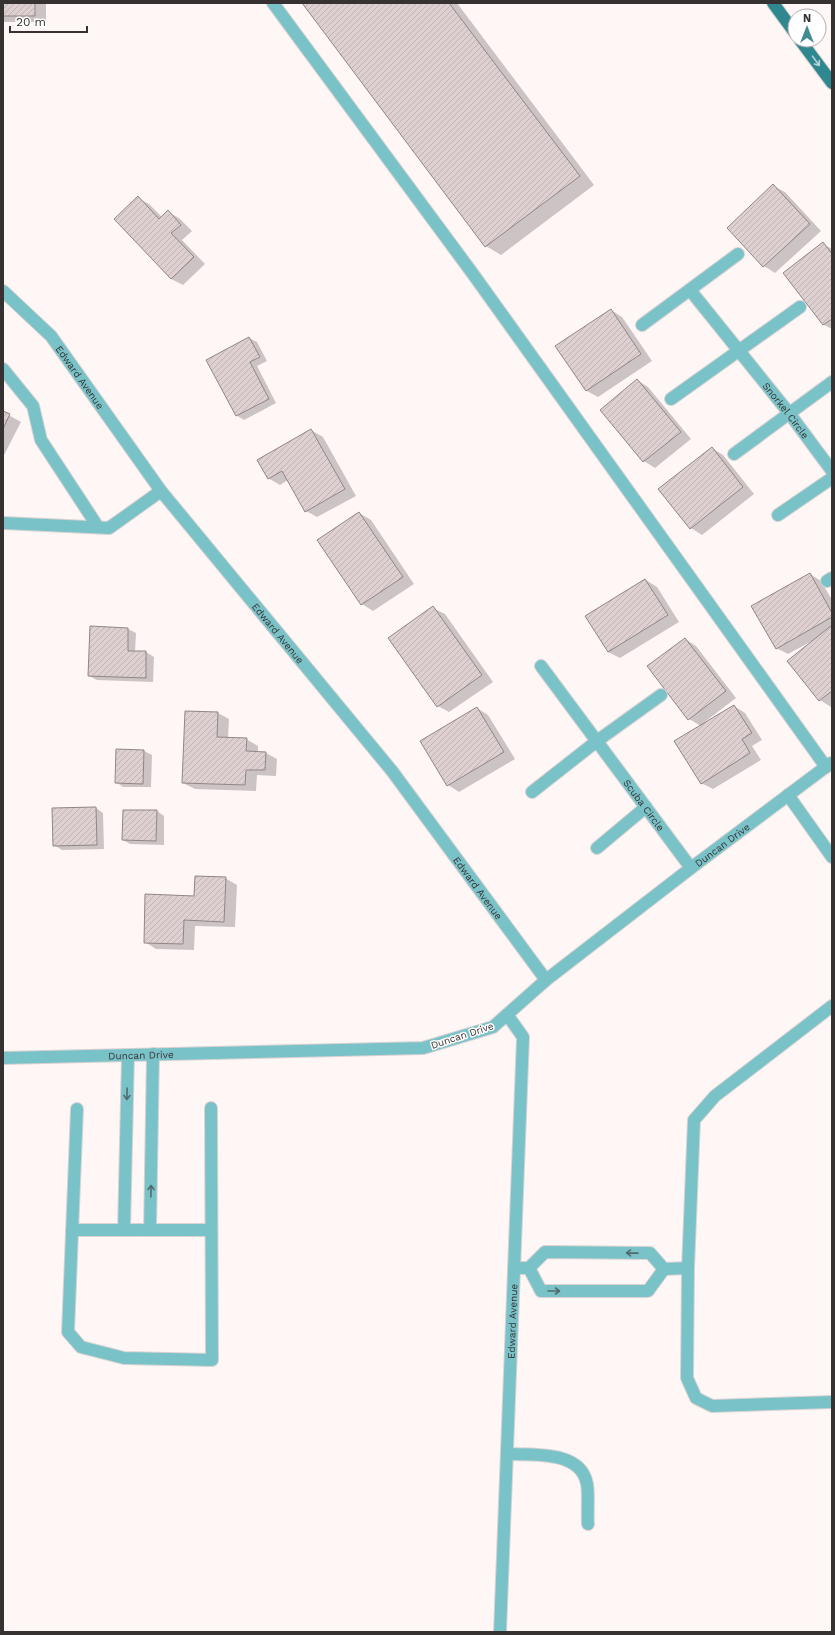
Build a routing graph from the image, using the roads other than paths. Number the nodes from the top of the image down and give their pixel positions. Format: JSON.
{"nodes":[{"id":1,"x":273,"y":3,"type":"edge"},
{"id":2,"x":773,"y":3,"type":"edge"},
{"id":3,"x":787,"y":22,"type":"edge"},
{"id":4,"x":806,"y":48,"type":"edge"},
{"id":5,"x":832,"y":83,"type":"edge"},
{"id":6,"x":738,"y":254,"type":"dead end"},
{"id":7,"x":690,"y":290,"type":"junction"},
{"id":8,"x":3,"y":291,"type":"edge"},
{"id":9,"x":800,"y":307,"type":"dead end"},
{"id":10,"x":642,"y":325,"type":"dead end"},
{"id":11,"x":740,"y":351,"type":"junction"},
{"id":12,"x":3,"y":369,"type":"edge"},
{"id":13,"x":832,"y":382,"type":"edge"},
{"id":14,"x":671,"y":399,"type":"dead end"},
{"id":15,"x":789,"y":413,"type":"junction"},
{"id":16,"x":734,"y":454,"type":"dead end"},
{"id":17,"x":832,"y":471,"type":"edge"},
{"id":18,"x":832,"y":478,"type":"edge"},
{"id":19,"x":162,"y":492,"type":"junction"},
{"id":20,"x":778,"y":515,"type":"dead end"},
{"id":21,"x":3,"y":523,"type":"edge"},
{"id":22,"x":98,"y":527,"type":"junction"},
{"id":23,"x":541,"y":666,"type":"dead end"},
{"id":24,"x":661,"y":695,"type":"dead end"},
{"id":25,"x":597,"y":741,"type":"junction"},
{"id":26,"x":829,"y":765,"type":"edge"},
{"id":27,"x":532,"y":792,"type":"dead end"},
{"id":28,"x":788,"y":796,"type":"junction"},
{"id":29,"x":646,"y":807,"type":"junction"},
{"id":30,"x":596,"y":848,"type":"dead end"},
{"id":31,"x":832,"y":857,"type":"edge"},
{"id":32,"x":691,"y":868,"type":"junction"},
{"id":33,"x":546,"y":980,"type":"junction"},
{"id":34,"x":832,"y":1006,"type":"edge"},
{"id":35,"x":508,"y":1016,"type":"junction"},
{"id":36,"x":153,"y":1054,"type":"junction"},
{"id":37,"x":128,"y":1055,"type":"junction"},
{"id":38,"x":3,"y":1058,"type":"edge"},
{"id":39,"x":211,"y":1108,"type":"dead end"},
{"id":40,"x":77,"y":1109,"type":"dead end"},
{"id":41,"x":72,"y":1230,"type":"junction"},
{"id":42,"x":124,"y":1230,"type":"junction"},
{"id":43,"x":150,"y":1230,"type":"junction"},
{"id":44,"x":211,"y":1230,"type":"junction"},
{"id":45,"x":514,"y":1268,"type":"junction"},
{"id":46,"x":528,"y":1268,"type":"junction"},
{"id":47,"x":688,"y":1268,"type":"junction"},
{"id":48,"x":664,"y":1269,"type":"junction"},
{"id":49,"x":832,"y":1402,"type":"edge"},
{"id":50,"x":507,"y":1454,"type":"junction"},
{"id":51,"x":588,"y":1524,"type":"dead end"},
{"id":52,"x":500,"y":1632,"type":"edge"}],
"edges":[{"from":1,"to":26,"type":"street"},
{"from":2,"to":3,"type":"main road"},
{"from":4,"to":5,"type":"main road","one_way":true},
{"from":6,"to":7,"type":"street"},
{"from":7,"to":10,"type":"street"},
{"from":7,"to":11,"type":"street","name":"Snorkel Circle"},
{"from":8,"to":19,"type":"street","name":"Edward Avenue"},
{"from":9,"to":11,"type":"street"},
{"from":11,"to":14,"type":"street"},
{"from":11,"to":15,"type":"street","name":"Snorkel Circle"},
{"from":12,"to":22,"type":"street"},
{"from":13,"to":15,"type":"street"},
{"from":15,"to":16,"type":"street"},
{"from":15,"to":17,"type":"street","name":"Snorkel Circle"},
{"from":18,"to":20,"type":"street"},
{"from":19,"to":22,"type":"street"},
{"from":19,"to":33,"type":"street","name":"Edward Avenue"},
{"from":21,"to":22,"type":"street"},
{"from":23,"to":25,"type":"street","name":"Scuba Circle"},
{"from":24,"to":25,"type":"street"},
{"from":25,"to":27,"type":"street"},
{"from":25,"to":29,"type":"street","name":"Scuba Circle"},
{"from":26,"to":28,"type":"street","name":"Duncan Drive"},
{"from":28,"to":31,"type":"street"},
{"from":28,"to":32,"type":"street","name":"Duncan Drive"},
{"from":29,"to":30,"type":"street"},
{"from":29,"to":32,"type":"street","name":"Scuba Circle"},
{"from":32,"to":33,"type":"street","name":"Duncan Drive"},
{"from":33,"to":35,"type":"street","name":"Duncan Drive"},
{"from":34,"to":47,"type":"street"},
{"from":35,"to":36,"type":"street","name":"Duncan Drive"},
{"from":35,"to":45,"type":"street","name":"Edward Avenue"},
{"from":36,"to":37,"type":"street","name":"Duncan Drive"},
{"from":43,"to":36,"type":"street","one_way":true},
{"from":37,"to":38,"type":"street","name":"Duncan Drive"},
{"from":37,"to":42,"type":"street","one_way":true},
{"from":39,"to":44,"type":"street"},
{"from":40,"to":41,"type":"street"},
{"from":41,"to":42,"type":"street"},
{"from":41,"to":44,"type":"street"},
{"from":42,"to":43,"type":"street"},
{"from":43,"to":44,"type":"street"},
{"from":45,"to":46,"type":"street"},
{"from":45,"to":50,"type":"street","name":"Edward Avenue"},
{"from":48,"to":46,"type":"street","one_way":true},
{"from":46,"to":48,"type":"street","one_way":true},
{"from":47,"to":48,"type":"street"},
{"from":47,"to":49,"type":"street"},
{"from":50,"to":51,"type":"street"},
{"from":50,"to":52,"type":"street","name":"Edward Avenue"}]}
